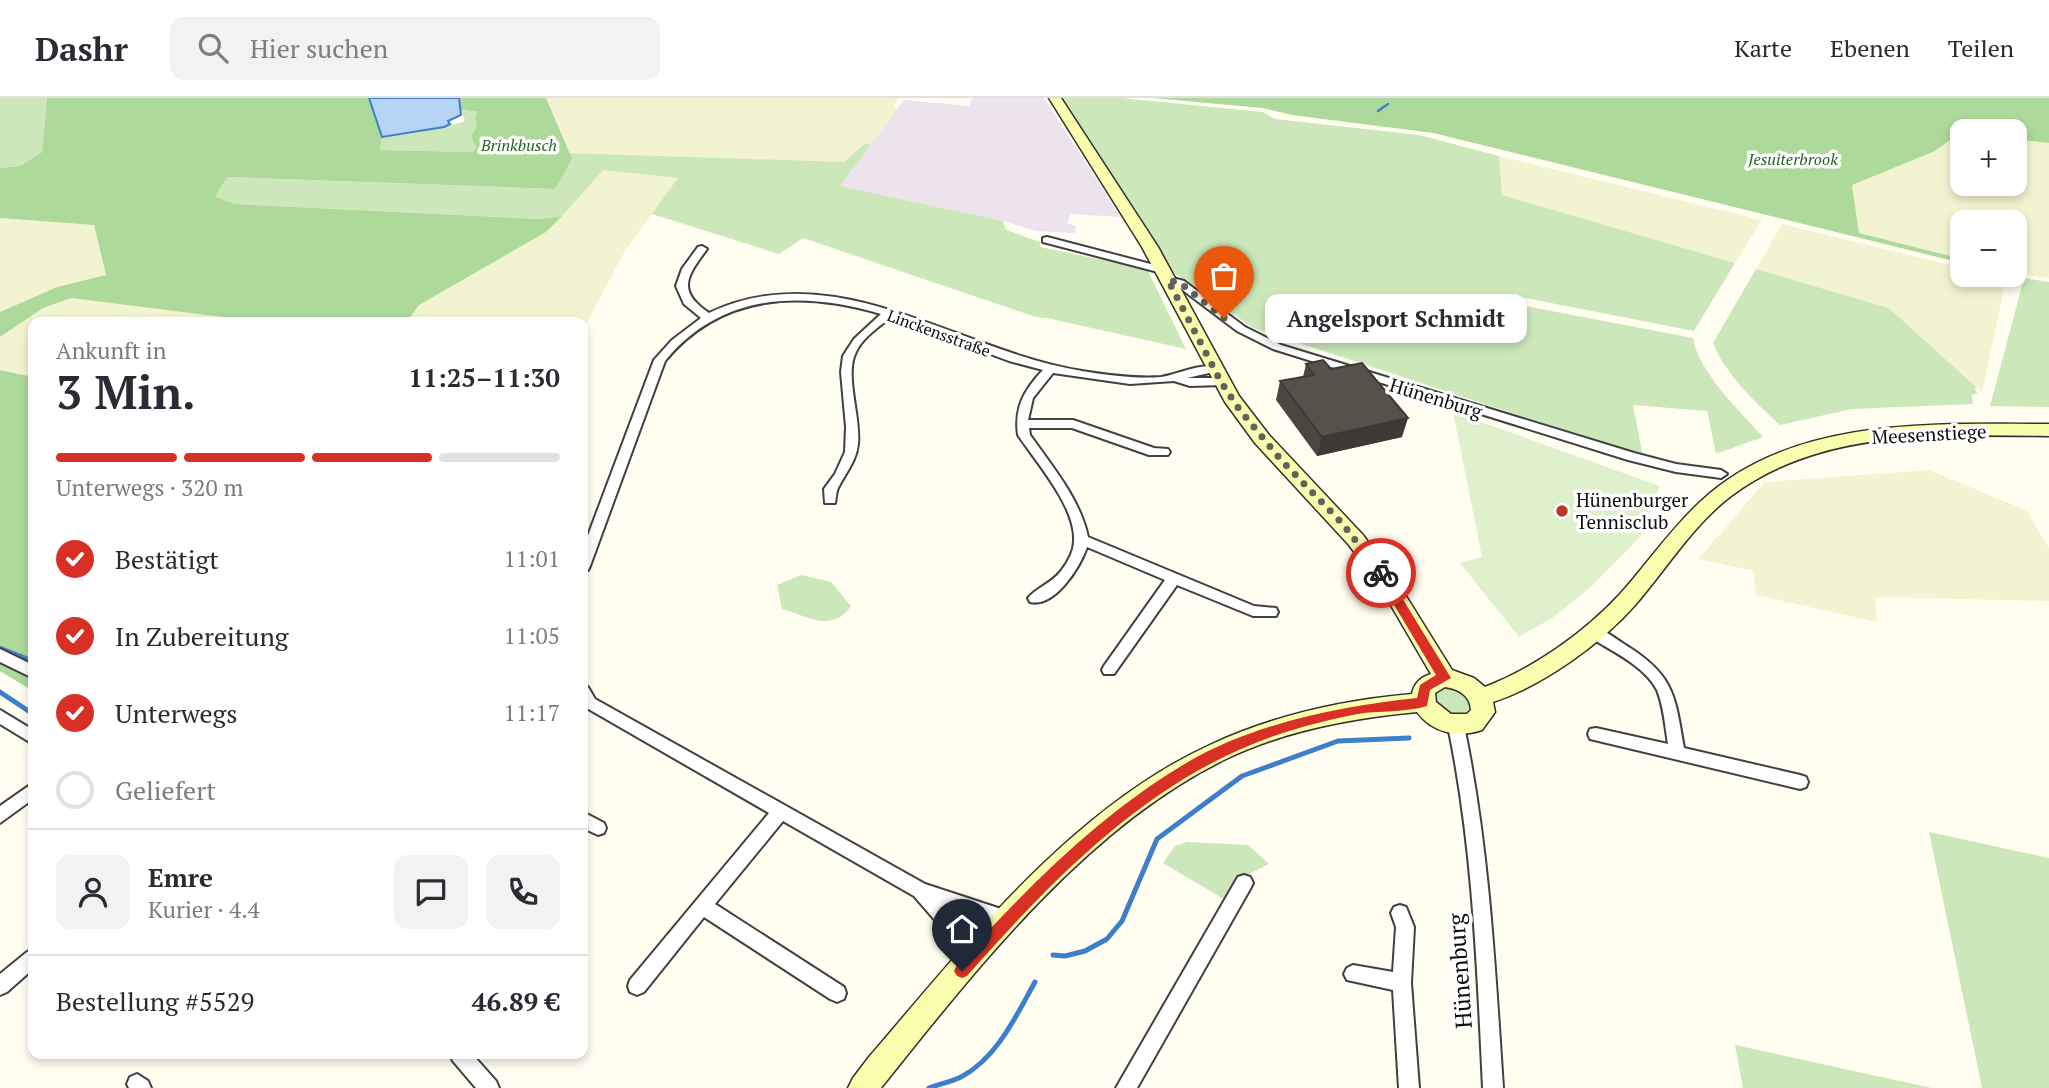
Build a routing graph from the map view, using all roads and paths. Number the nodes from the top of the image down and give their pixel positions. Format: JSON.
{"nodes":[{"id":1,"x":1055,"y":98,"type":"edge"},
{"id":2,"x":1047,"y":240,"type":"dead end"},
{"id":3,"x":702,"y":249,"type":"dead end"},
{"id":4,"x":1166,"y":275,"type":"junction"},
{"id":5,"x":888,"y":314,"type":"junction"},
{"id":6,"x":708,"y":318,"type":"junction"},
{"id":7,"x":1049,"y":369,"type":"junction"},
{"id":8,"x":1218,"y":375,"type":"junction"},
{"id":9,"x":1022,"y":424,"type":"junction"},
{"id":10,"x":2049,"y":430,"type":"edge"},
{"id":11,"x":1164,"y":452,"type":"dead end"},
{"id":12,"x":1721,"y":474,"type":"dead end"},
{"id":13,"x":830,"y":500,"type":"dead end"},
{"id":14,"x":1082,"y":540,"type":"junction"},
{"id":15,"x":588,"y":553,"type":"edge"},
{"id":16,"x":1174,"y":578,"type":"junction"},
{"id":17,"x":1035,"y":598,"type":"dead end"},
{"id":18,"x":1272,"y":612,"type":"dead end"},
{"id":19,"x":1592,"y":632,"type":"junction"},
{"id":20,"x":0,"y":655,"type":"edge"},
{"id":21,"x":28,"y":669,"type":"edge"},
{"id":22,"x":1109,"y":670,"type":"dead end"},
{"id":23,"x":1445,"y":678,"type":"junction"},
{"id":24,"x":1480,"y":697,"type":"junction"},
{"id":25,"x":588,"y":700,"type":"edge"},
{"id":26,"x":1423,"y":702,"type":"junction"},
{"id":27,"x":0,"y":716,"type":"edge"},
{"id":28,"x":1456,"y":726,"type":"junction"},
{"id":29,"x":1596,"y":734,"type":"dead end"},
{"id":30,"x":28,"y":735,"type":"edge"},
{"id":31,"x":1677,"y":752,"type":"junction"},
{"id":32,"x":1800,"y":782,"type":"dead end"},
{"id":33,"x":28,"y":794,"type":"edge"},
{"id":34,"x":780,"y":812,"type":"junction"},
{"id":35,"x":0,"y":816,"type":"edge"},
{"id":36,"x":1244,"y":883,"type":"dead end"},
{"id":37,"x":920,"y":890,"type":"junction"},
{"id":38,"x":702,"y":906,"type":"junction"},
{"id":39,"x":1400,"y":913,"type":"dead end"},
{"id":40,"x":1005,"y":922,"type":"junction"},
{"id":41,"x":978,"y":952,"type":"junction"},
{"id":42,"x":28,"y":962,"type":"edge"},
{"id":43,"x":1353,"y":974,"type":"dead end"},
{"id":44,"x":1402,"y":983,"type":"junction"},
{"id":45,"x":0,"y":986,"type":"edge"},
{"id":46,"x":637,"y":986,"type":"dead end"},
{"id":47,"x":837,"y":993,"type":"dead end"},
{"id":48,"x":464,"y":1059,"type":"edge"},
{"id":49,"x":489,"y":1088,"type":"edge"},
{"id":50,"x":863,"y":1088,"type":"edge"},
{"id":51,"x":1126,"y":1088,"type":"edge"},
{"id":52,"x":1409,"y":1088,"type":"edge"},
{"id":53,"x":1493,"y":1088,"type":"edge"}],
"edges":[{"from":1,"to":4,"type":"street","name":"Hünenburg"},
{"from":2,"to":4,"type":"street","name":"Hünenburg"},
{"from":3,"to":6,"type":"street"},
{"from":4,"to":8,"type":"street","name":"Hünenburg"},
{"from":4,"to":12,"type":"street","name":"Hünenburg"},
{"from":5,"to":6,"type":"street","name":"Linckensstraße"},
{"from":5,"to":7,"type":"street","name":"Linckensstraße"},
{"from":5,"to":13,"type":"street"},
{"from":6,"to":15,"type":"street","name":"Linckensstraße"},
{"from":7,"to":8,"type":"street","name":"Linckensstraße"},
{"from":7,"to":9,"type":"street"},
{"from":8,"to":23,"type":"street","name":"Hünenburg"},
{"from":9,"to":11,"type":"street"},
{"from":9,"to":14,"type":"street"},
{"from":10,"to":19,"type":"street","name":"Meesenstiege"},
{"from":14,"to":16,"type":"street"},
{"from":14,"to":17,"type":"street"},
{"from":16,"to":18,"type":"street"},
{"from":16,"to":22,"type":"street"},
{"from":19,"to":24,"type":"street","name":"Meesenstiege"},
{"from":19,"to":31,"type":"street"},
{"from":20,"to":21,"type":"street"},
{"from":23,"to":24,"type":"street"},
{"from":23,"to":26,"type":"street"},
{"from":24,"to":28,"type":"street"},
{"from":25,"to":34,"type":"street"},
{"from":26,"to":28,"type":"street"},
{"from":26,"to":40,"type":"street"},
{"from":27,"to":30,"type":"street"},
{"from":28,"to":53,"type":"street","name":"Hünenburg"},
{"from":29,"to":31,"type":"street"},
{"from":31,"to":32,"type":"street"},
{"from":33,"to":35,"type":"street"},
{"from":34,"to":37,"type":"street"},
{"from":34,"to":38,"type":"street"},
{"from":36,"to":51,"type":"street"},
{"from":37,"to":40,"type":"street"},
{"from":37,"to":41,"type":"street"},
{"from":38,"to":46,"type":"street"},
{"from":38,"to":47,"type":"street"},
{"from":39,"to":44,"type":"street"},
{"from":40,"to":41,"type":"street"},
{"from":41,"to":50,"type":"street"},
{"from":42,"to":45,"type":"street"},
{"from":43,"to":44,"type":"street"},
{"from":44,"to":52,"type":"street"},
{"from":48,"to":49,"type":"street"}]}
